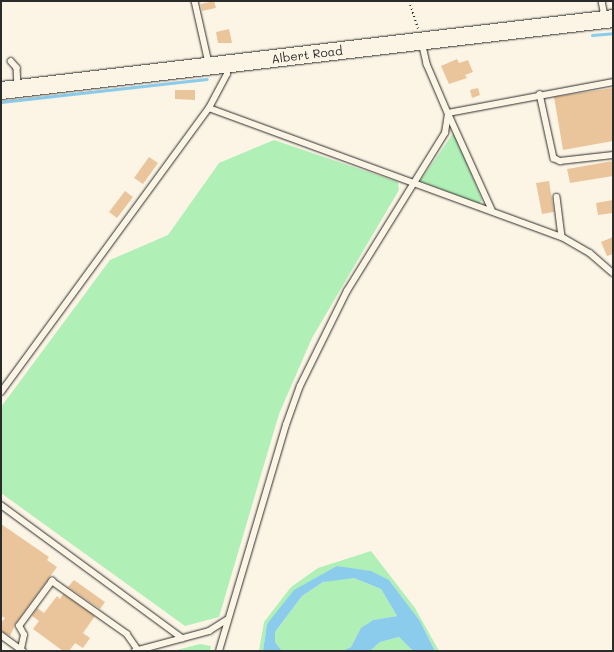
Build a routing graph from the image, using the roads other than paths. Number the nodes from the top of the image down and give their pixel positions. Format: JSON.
{"nodes":[{"id":1,"x":195,"y":1,"type":"edge"},
{"id":2,"x":602,"y":1,"type":"edge"},
{"id":3,"x":609,"y":19,"type":"edge"},
{"id":4,"x":422,"y":41,"type":"junction"},
{"id":5,"x":10,"y":60,"type":"dead end"},
{"id":6,"x":226,"y":64,"type":"junction"},
{"id":7,"x":209,"y":66,"type":"junction"},
{"id":8,"x":613,"y":82,"type":"edge"},
{"id":9,"x":18,"y":88,"type":"junction"},
{"id":10,"x":1,"y":90,"type":"edge"},
{"id":11,"x":540,"y":94,"type":"junction"},
{"id":12,"x":209,"y":108,"type":"junction"},
{"id":13,"x":448,"y":113,"type":"junction"},
{"id":14,"x":613,"y":155,"type":"edge"},
{"id":15,"x":412,"y":183,"type":"junction"},
{"id":16,"x":556,"y":197,"type":"dead end"},
{"id":17,"x":492,"y":210,"type":"junction"},
{"id":18,"x":562,"y":237,"type":"junction"},
{"id":19,"x":613,"y":272,"type":"edge"},
{"id":20,"x":1,"y":392,"type":"edge"},
{"id":21,"x":1,"y":505,"type":"edge"},
{"id":22,"x":228,"y":619,"type":"junction"},
{"id":23,"x":1,"y":635,"type":"edge"},
{"id":24,"x":182,"y":638,"type":"junction"},
{"id":25,"x":22,"y":650,"type":"edge"},
{"id":26,"x":136,"y":651,"type":"edge"},
{"id":27,"x":219,"y":651,"type":"edge"}],
"edges":[{"from":1,"to":7,"type":"lane"},
{"from":2,"to":3,"type":"lane"},
{"from":3,"to":4,"type":"main road","name":"Albert Road"},
{"from":4,"to":6,"type":"main road","name":"Albert Road"},
{"from":4,"to":13,"type":"lane"},
{"from":5,"to":9,"type":"lane"},
{"from":6,"to":7,"type":"main road","name":"Albert Road"},
{"from":6,"to":12,"type":"lane"},
{"from":7,"to":9,"type":"main road","name":"Albert Road"},
{"from":8,"to":11,"type":"lane"},
{"from":9,"to":10,"type":"main road","name":"Albert Road"},
{"from":11,"to":13,"type":"lane"},
{"from":11,"to":14,"type":"lane"},
{"from":12,"to":15,"type":"lane"},
{"from":12,"to":20,"type":"lane"},
{"from":13,"to":15,"type":"lane"},
{"from":13,"to":17,"type":"lane"},
{"from":15,"to":17,"type":"lane"},
{"from":15,"to":22,"type":"lane"},
{"from":16,"to":18,"type":"lane"},
{"from":17,"to":18,"type":"lane"},
{"from":18,"to":19,"type":"lane"},
{"from":21,"to":24,"type":"lane"},
{"from":22,"to":24,"type":"lane"},
{"from":22,"to":27,"type":"lane"},
{"from":23,"to":25,"type":"lane"},
{"from":24,"to":26,"type":"lane"},
{"from":25,"to":26,"type":"lane"}]}
